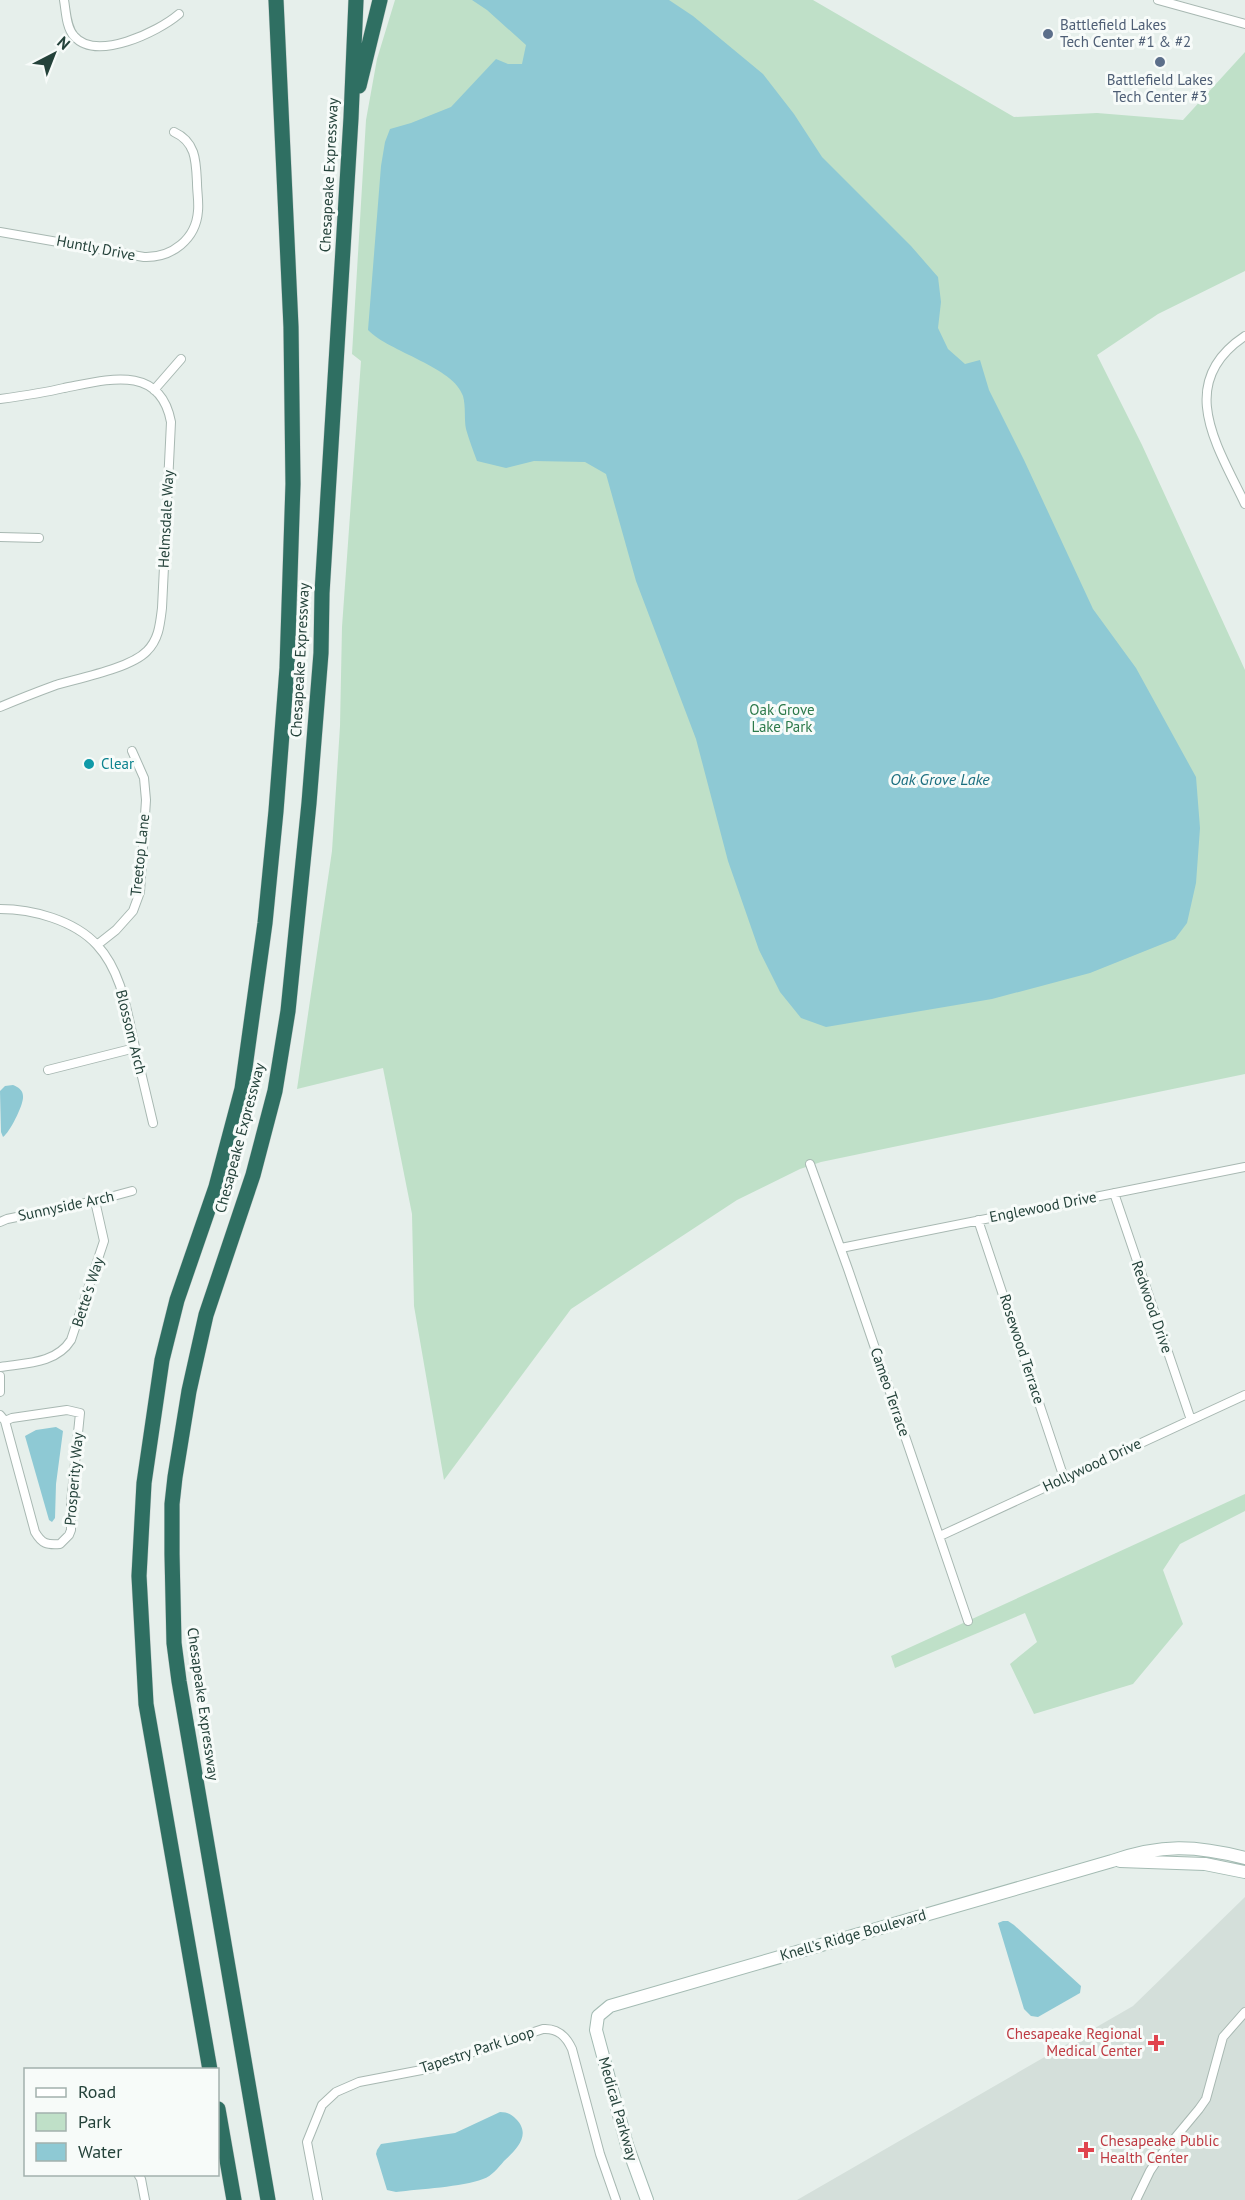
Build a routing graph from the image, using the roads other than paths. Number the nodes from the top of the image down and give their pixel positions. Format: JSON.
{"nodes":[{"id":1,"x":64,"y":0,"type":"edge"},
{"id":2,"x":356,"y":0,"type":"edge"},
{"id":3,"x":380,"y":0,"type":"edge"},
{"id":4,"x":1158,"y":0,"type":"edge"},
{"id":5,"x":276,"y":1,"type":"edge"},
{"id":6,"x":179,"y":14,"type":"dead end"},
{"id":7,"x":1245,"y":24,"type":"edge"},
{"id":8,"x":351,"y":118,"type":"junction"},
{"id":9,"x":174,"y":132,"type":"dead end"},
{"id":10,"x":0,"y":232,"type":"edge"},
{"id":11,"x":1245,"y":336,"type":"edge"},
{"id":12,"x":181,"y":359,"type":"dead end"},
{"id":13,"x":154,"y":390,"type":"junction"},
{"id":14,"x":0,"y":399,"type":"edge"},
{"id":15,"x":1245,"y":504,"type":"edge"},
{"id":16,"x":0,"y":537,"type":"edge"},
{"id":17,"x":39,"y":538,"type":"dead end"},
{"id":18,"x":0,"y":707,"type":"edge"},
{"id":19,"x":132,"y":751,"type":"dead end"},
{"id":20,"x":0,"y":909,"type":"edge"},
{"id":21,"x":97,"y":945,"type":"junction"},
{"id":22,"x":135,"y":1048,"type":"junction"},
{"id":23,"x":48,"y":1070,"type":"dead end"},
{"id":24,"x":153,"y":1123,"type":"dead end"},
{"id":25,"x":810,"y":1164,"type":"dead end"},
{"id":26,"x":1245,"y":1167,"type":"edge"},
{"id":27,"x":132,"y":1191,"type":"dead end"},
{"id":28,"x":1114,"y":1193,"type":"junction"},
{"id":29,"x":95,"y":1201,"type":"junction"},
{"id":30,"x":978,"y":1220,"type":"junction"},
{"id":31,"x":0,"y":1222,"type":"edge"},
{"id":32,"x":841,"y":1248,"type":"junction"},
{"id":33,"x":0,"y":1367,"type":"edge"},
{"id":34,"x":0,"y":1376,"type":"edge"},
{"id":35,"x":0,"y":1392,"type":"edge"},
{"id":36,"x":1245,"y":1395,"type":"edge"},
{"id":37,"x":3,"y":1418,"type":"edge"},
{"id":38,"x":1191,"y":1420,"type":"junction"},
{"id":39,"x":1064,"y":1478,"type":"junction"},
{"id":40,"x":940,"y":1536,"type":"junction"},
{"id":41,"x":968,"y":1621,"type":"dead end"},
{"id":42,"x":1245,"y":1858,"type":"edge"},
{"id":43,"x":1112,"y":1861,"type":"junction"},
{"id":44,"x":1245,"y":1872,"type":"edge"},
{"id":45,"x":1245,"y":2012,"type":"edge"},
{"id":46,"x":598,"y":2016,"type":"joint"},
{"id":47,"x":210,"y":2068,"type":"edge"},
{"id":48,"x":219,"y":2115,"type":"edge"},
{"id":49,"x":139,"y":2176,"type":"edge"},
{"id":50,"x":145,"y":2200,"type":"edge"},
{"id":51,"x":234,"y":2200,"type":"edge"},
{"id":52,"x":268,"y":2200,"type":"edge"},
{"id":53,"x":318,"y":2200,"type":"edge"},
{"id":54,"x":616,"y":2200,"type":"edge"},
{"id":55,"x":647,"y":2200,"type":"edge"},
{"id":56,"x":1136,"y":2200,"type":"edge"}],
"edges":[{"from":1,"to":6,"type":"street"},
{"from":2,"to":8,"type":"highway","name":"Chesapeake Expressway"},
{"from":3,"to":8,"type":"highway"},
{"from":4,"to":7,"type":"street"},
{"from":5,"to":47,"type":"highway","name":"Chesapeake Expressway"},
{"from":8,"to":52,"type":"highway","name":"Chesapeake Expressway"},
{"from":9,"to":10,"type":"street","name":"Huntly Drive"},
{"from":11,"to":15,"type":"street"},
{"from":12,"to":13,"type":"street"},
{"from":13,"to":14,"type":"street"},
{"from":13,"to":18,"type":"street","name":"Helmsdale Way"},
{"from":16,"to":17,"type":"street"},
{"from":19,"to":21,"type":"street","name":"Treetop Lane"},
{"from":20,"to":21,"type":"street","name":"Blossom Arch"},
{"from":21,"to":22,"type":"street","name":"Blossom Arch"},
{"from":22,"to":23,"type":"street"},
{"from":22,"to":24,"type":"street","name":"Blossom Arch"},
{"from":25,"to":32,"type":"street","name":"Cameo Terrace"},
{"from":26,"to":28,"type":"street","name":"Englewood Drive"},
{"from":27,"to":29,"type":"street","name":"Sunnyside Arch"},
{"from":28,"to":30,"type":"street","name":"Englewood Drive"},
{"from":28,"to":38,"type":"street","name":"Redwood Drive"},
{"from":29,"to":31,"type":"street","name":"Sunnyside Arch"},
{"from":29,"to":33,"type":"street","name":"Bette's Way"},
{"from":30,"to":32,"type":"street","name":"Englewood Drive"},
{"from":30,"to":39,"type":"street","name":"Rosewood Terrace"},
{"from":32,"to":40,"type":"street","name":"Cameo Terrace"},
{"from":34,"to":35,"type":"street"},
{"from":36,"to":38,"type":"street","name":"Hollywood Drive"},
{"from":37,"to":37,"type":"street","name":"Prosperity Way"},
{"from":38,"to":39,"type":"street","name":"Hollywood Drive"},
{"from":39,"to":40,"type":"street","name":"Hollywood Drive"},
{"from":40,"to":41,"type":"street","name":"Cameo Terrace"},
{"from":42,"to":43,"type":"street","name":"Knell's Ridge Boulevard"},
{"from":43,"to":44,"type":"street","name":"Knell's Ridge Boulevard"},
{"from":43,"to":46,"type":"street","name":"Knell's Ridge Boulevard"},
{"from":45,"to":56,"type":"street"},
{"from":46,"to":55,"type":"street","name":"Medical Parkway"},
{"from":48,"to":51,"type":"highway"},
{"from":49,"to":50,"type":"street"},
{"from":53,"to":54,"type":"street","name":"Tapestry Park Loop"}]}
